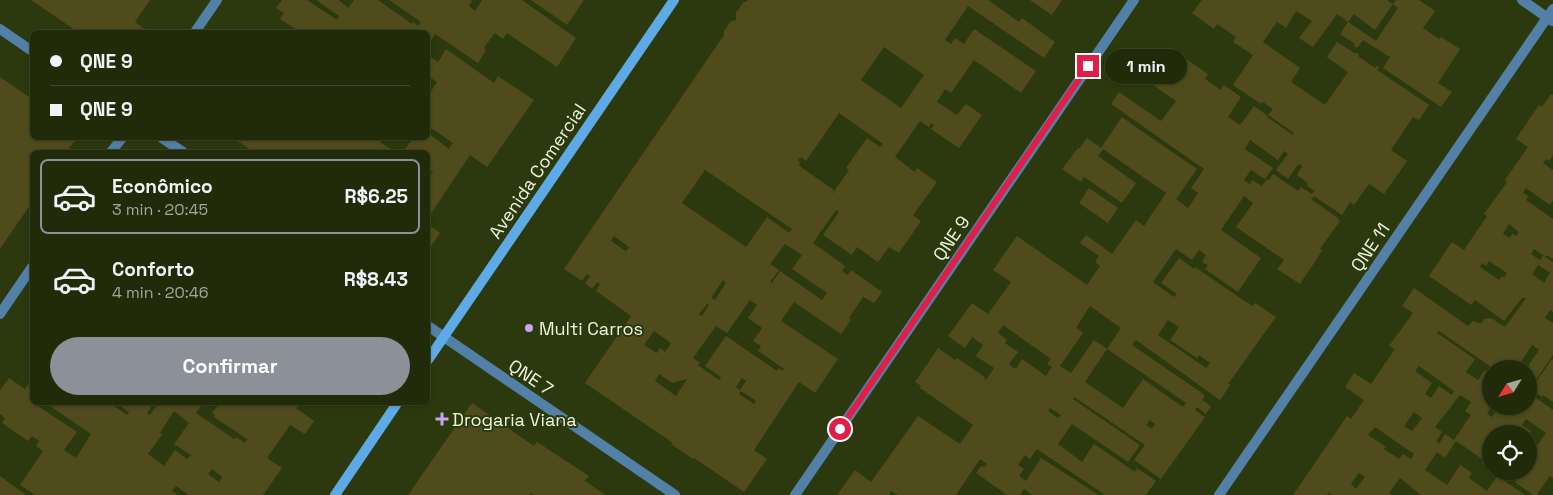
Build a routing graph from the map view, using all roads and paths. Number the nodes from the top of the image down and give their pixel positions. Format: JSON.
{"nodes":[{"id":1,"x":217,"y":0,"type":"edge"},
{"id":2,"x":674,"y":0,"type":"edge"},
{"id":3,"x":1134,"y":0,"type":"edge"},
{"id":4,"x":1522,"y":0,"type":"edge"},
{"id":5,"x":1551,"y":16,"type":"edge"},
{"id":6,"x":0,"y":29,"type":"edge"},
{"id":7,"x":195,"y":30,"type":"edge"},
{"id":8,"x":30,"y":50,"type":"edge"},
{"id":9,"x":120,"y":140,"type":"edge"},
{"id":10,"x":165,"y":140,"type":"edge"},
{"id":11,"x":113,"y":150,"type":"edge"},
{"id":12,"x":180,"y":150,"type":"edge"},
{"id":13,"x":30,"y":270,"type":"edge"},
{"id":14,"x":0,"y":314,"type":"edge"},
{"id":15,"x":430,"y":327,"type":"edge"},
{"id":16,"x":443,"y":337,"type":"junction"},
{"id":17,"x":430,"y":357,"type":"edge"},
{"id":18,"x":396,"y":405,"type":"edge"},
{"id":19,"x":335,"y":495,"type":"edge"},
{"id":20,"x":675,"y":495,"type":"edge"},
{"id":21,"x":795,"y":495,"type":"edge"},
{"id":22,"x":1219,"y":495,"type":"edge"}],
"edges":[{"from":1,"to":7,"type":"street"},
{"from":2,"to":16,"type":"main road","name":"Avenida Comercial"},
{"from":3,"to":21,"type":"street","name":"QNE 9"},
{"from":4,"to":5,"type":"street"},
{"from":5,"to":22,"type":"street","name":"QNE 11"},
{"from":6,"to":8,"type":"street"},
{"from":9,"to":11,"type":"street"},
{"from":10,"to":12,"type":"street"},
{"from":13,"to":14,"type":"street"},
{"from":15,"to":16,"type":"street","name":"QNE 7"},
{"from":16,"to":17,"type":"main road","name":"Avenida Comercial"},
{"from":16,"to":20,"type":"street","name":"QNE 7"},
{"from":18,"to":19,"type":"main road"}]}
